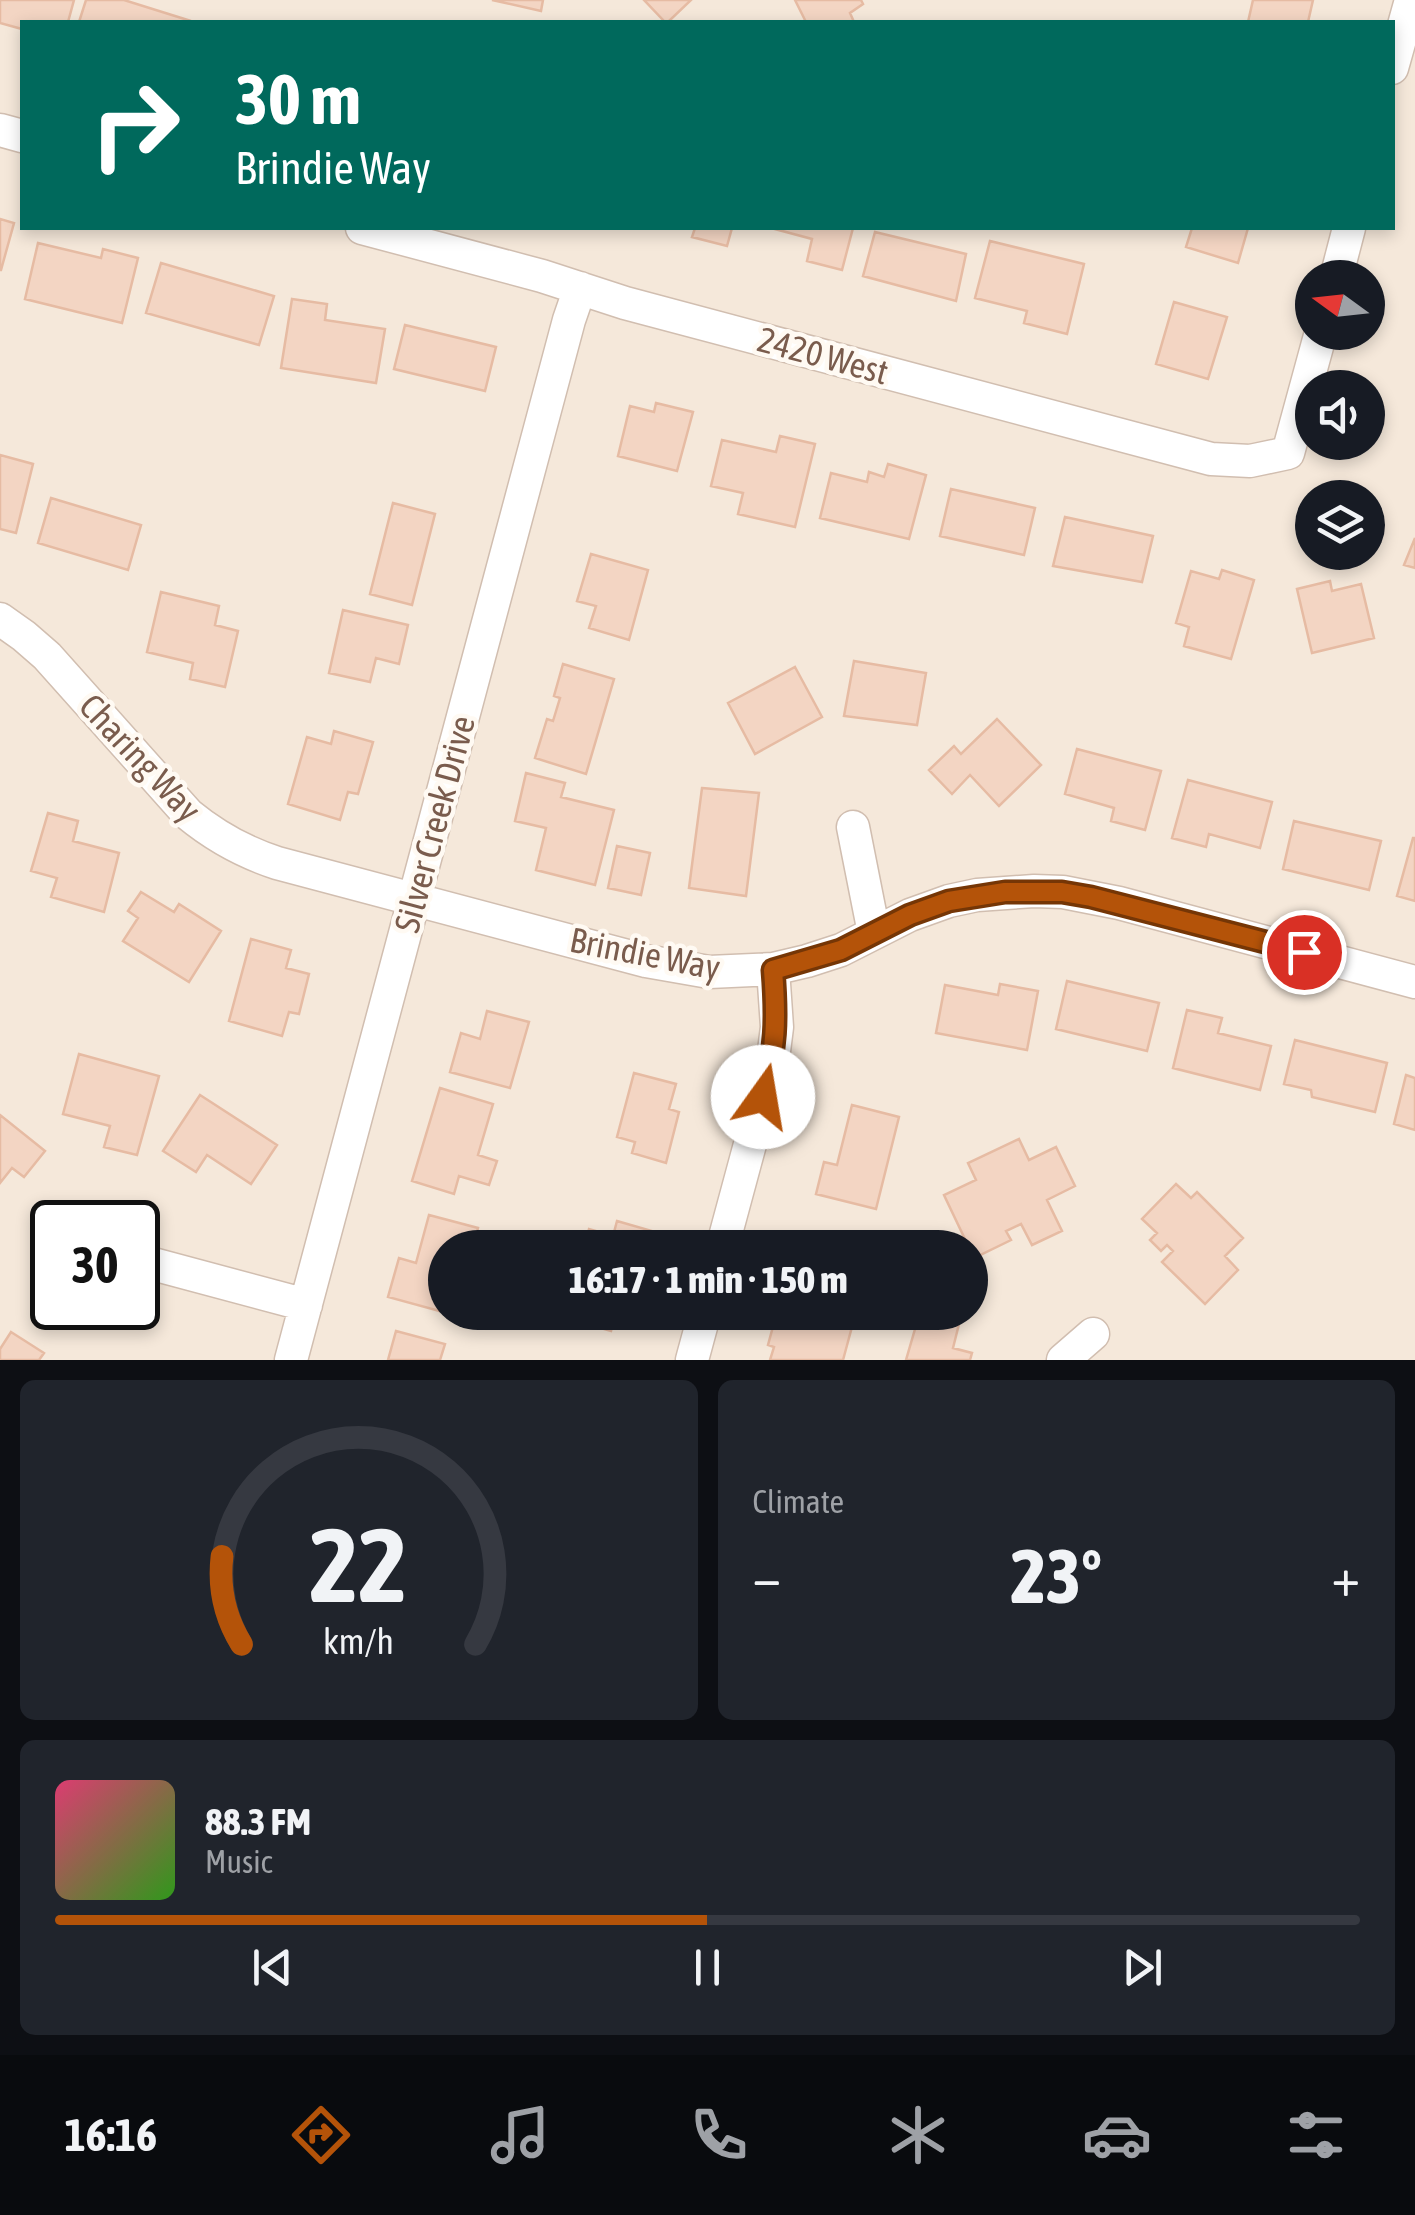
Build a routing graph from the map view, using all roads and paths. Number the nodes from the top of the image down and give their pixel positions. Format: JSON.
{"nodes":[{"id":1,"x":1411,"y":0,"type":"edge"},
{"id":2,"x":1395,"y":57,"type":"edge"},
{"id":3,"x":369,"y":230,"type":"edge"},
{"id":4,"x":1348,"y":230,"type":"edge"},
{"id":5,"x":1341,"y":260,"type":"edge"},
{"id":6,"x":580,"y":288,"type":"junction"},
{"id":7,"x":1316,"y":350,"type":"edge"},
{"id":8,"x":0,"y":619,"type":"edge"},
{"id":9,"x":853,"y":828,"type":"dead end"},
{"id":10,"x":414,"y":900,"type":"junction"},
{"id":11,"x":874,"y":933,"type":"junction"},
{"id":12,"x":773,"y":970,"type":"junction"},
{"id":13,"x":1415,"y":982,"type":"edge"},
{"id":14,"x":727,"y":1230,"type":"edge"},
{"id":15,"x":160,"y":1266,"type":"edge"},
{"id":16,"x":306,"y":1305,"type":"junction"},
{"id":17,"x":700,"y":1330,"type":"edge"},
{"id":18,"x":1093,"y":1334,"type":"dead end"},
{"id":19,"x":291,"y":1360,"type":"edge"},
{"id":20,"x":692,"y":1360,"type":"edge"},
{"id":21,"x":1062,"y":1360,"type":"edge"}],
"edges":[{"from":1,"to":2,"type":"street"},
{"from":3,"to":6,"type":"street","name":"2420 West"},
{"from":4,"to":5,"type":"street"},
{"from":6,"to":7,"type":"street","name":"2420 West"},
{"from":6,"to":10,"type":"street","name":"Silver Creek Drive"},
{"from":8,"to":10,"type":"street","name":"Charing Way"},
{"from":9,"to":11,"type":"street"},
{"from":10,"to":12,"type":"street","name":"Brindie Way"},
{"from":10,"to":16,"type":"street","name":"Silver Creek Drive"},
{"from":11,"to":12,"type":"street","name":"Brindie Way"},
{"from":11,"to":13,"type":"street","name":"Brindie Way"},
{"from":12,"to":14,"type":"street"},
{"from":15,"to":16,"type":"street"},
{"from":16,"to":19,"type":"street","name":"Silver Creek Drive"},
{"from":17,"to":20,"type":"street"},
{"from":18,"to":21,"type":"street"}]}
